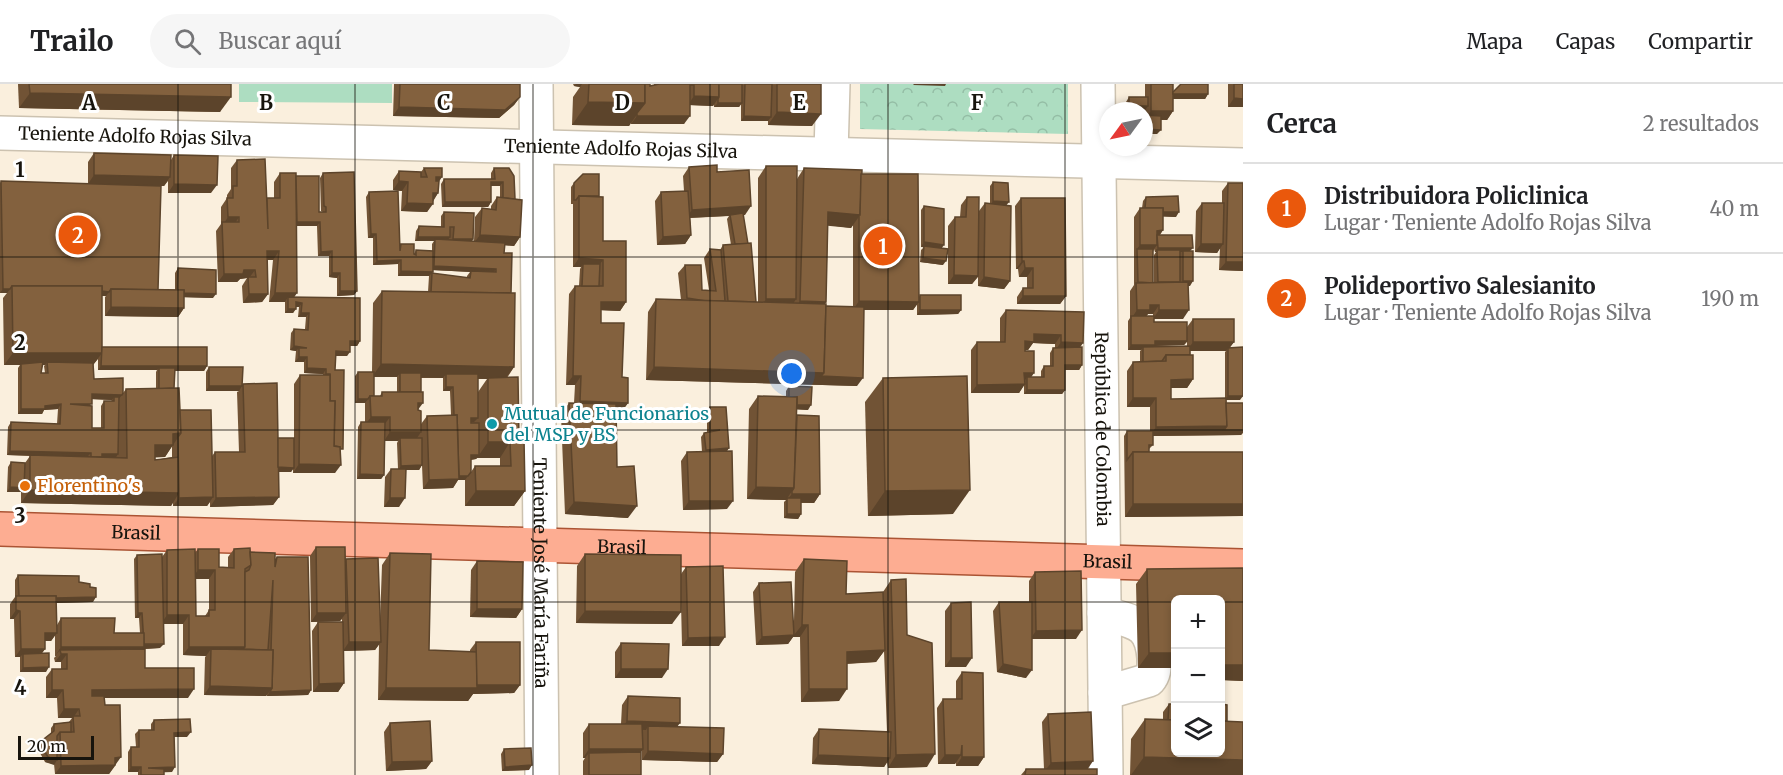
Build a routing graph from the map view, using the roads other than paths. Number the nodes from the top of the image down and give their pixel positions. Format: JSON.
{"nodes":[{"id":1,"x":537,"y":84,"type":"edge"},
{"id":2,"x":833,"y":84,"type":"edge"},
{"id":3,"x":1098,"y":84,"type":"edge"},
{"id":4,"x":0,"y":133,"type":"edge"},
{"id":5,"x":537,"y":146,"type":"junction"},
{"id":6,"x":831,"y":153,"type":"junction"},
{"id":7,"x":1097,"y":162,"type":"junction"},
{"id":8,"x":1243,"y":165,"type":"edge"},
{"id":9,"x":0,"y":529,"type":"edge"},
{"id":10,"x":540,"y":544,"type":"junction"},
{"id":11,"x":1104,"y":562,"type":"junction"},
{"id":12,"x":1205,"y":565,"type":"junction"},
{"id":13,"x":1243,"y":566,"type":"edge"},
{"id":14,"x":1201,"y":595,"type":"edge"},
{"id":15,"x":1155,"y":603,"type":"junction"},
{"id":16,"x":1104,"y":613,"type":"junction"},
{"id":17,"x":1105,"y":693,"type":"junction"},
{"id":18,"x":542,"y":775,"type":"edge"},
{"id":19,"x":1106,"y":775,"type":"edge"}],
"edges":[{"from":1,"to":5,"type":"street","name":"Teniente José María Fariña"},
{"from":2,"to":6,"type":"street"},
{"from":3,"to":7,"type":"street","name":"República de Colombia"},
{"from":4,"to":5,"type":"street","name":"Teniente Adolfo Rojas Silva"},
{"from":5,"to":6,"type":"street","name":"Teniente Adolfo Rojas Silva"},
{"from":5,"to":10,"type":"street","name":"Teniente José María Fariña"},
{"from":6,"to":7,"type":"street","name":"Teniente Adolfo Rojas Silva"},
{"from":7,"to":8,"type":"street","name":"Teniente Adolfo Rojas Silva"},
{"from":7,"to":11,"type":"street","name":"República de Colombia"},
{"from":9,"to":10,"type":"main road","name":"Brasil"},
{"from":10,"to":11,"type":"main road","name":"Brasil"},
{"from":10,"to":18,"type":"street","name":"Teniente José María Fariña"},
{"from":11,"to":15,"type":"main road","name":"Brasil"},
{"from":11,"to":16,"type":"street","name":"República de Colombia"},
{"from":12,"to":13,"type":"main road","name":"Brasil"},
{"from":12,"to":14,"type":"street"},
{"from":12,"to":15,"type":"main road","name":"Brasil"},
{"from":15,"to":16,"type":"street"},
{"from":15,"to":17,"type":"street"},
{"from":16,"to":17,"type":"street","name":"República de Colombia"},
{"from":17,"to":19,"type":"street","name":"República de Colombia"}]}
